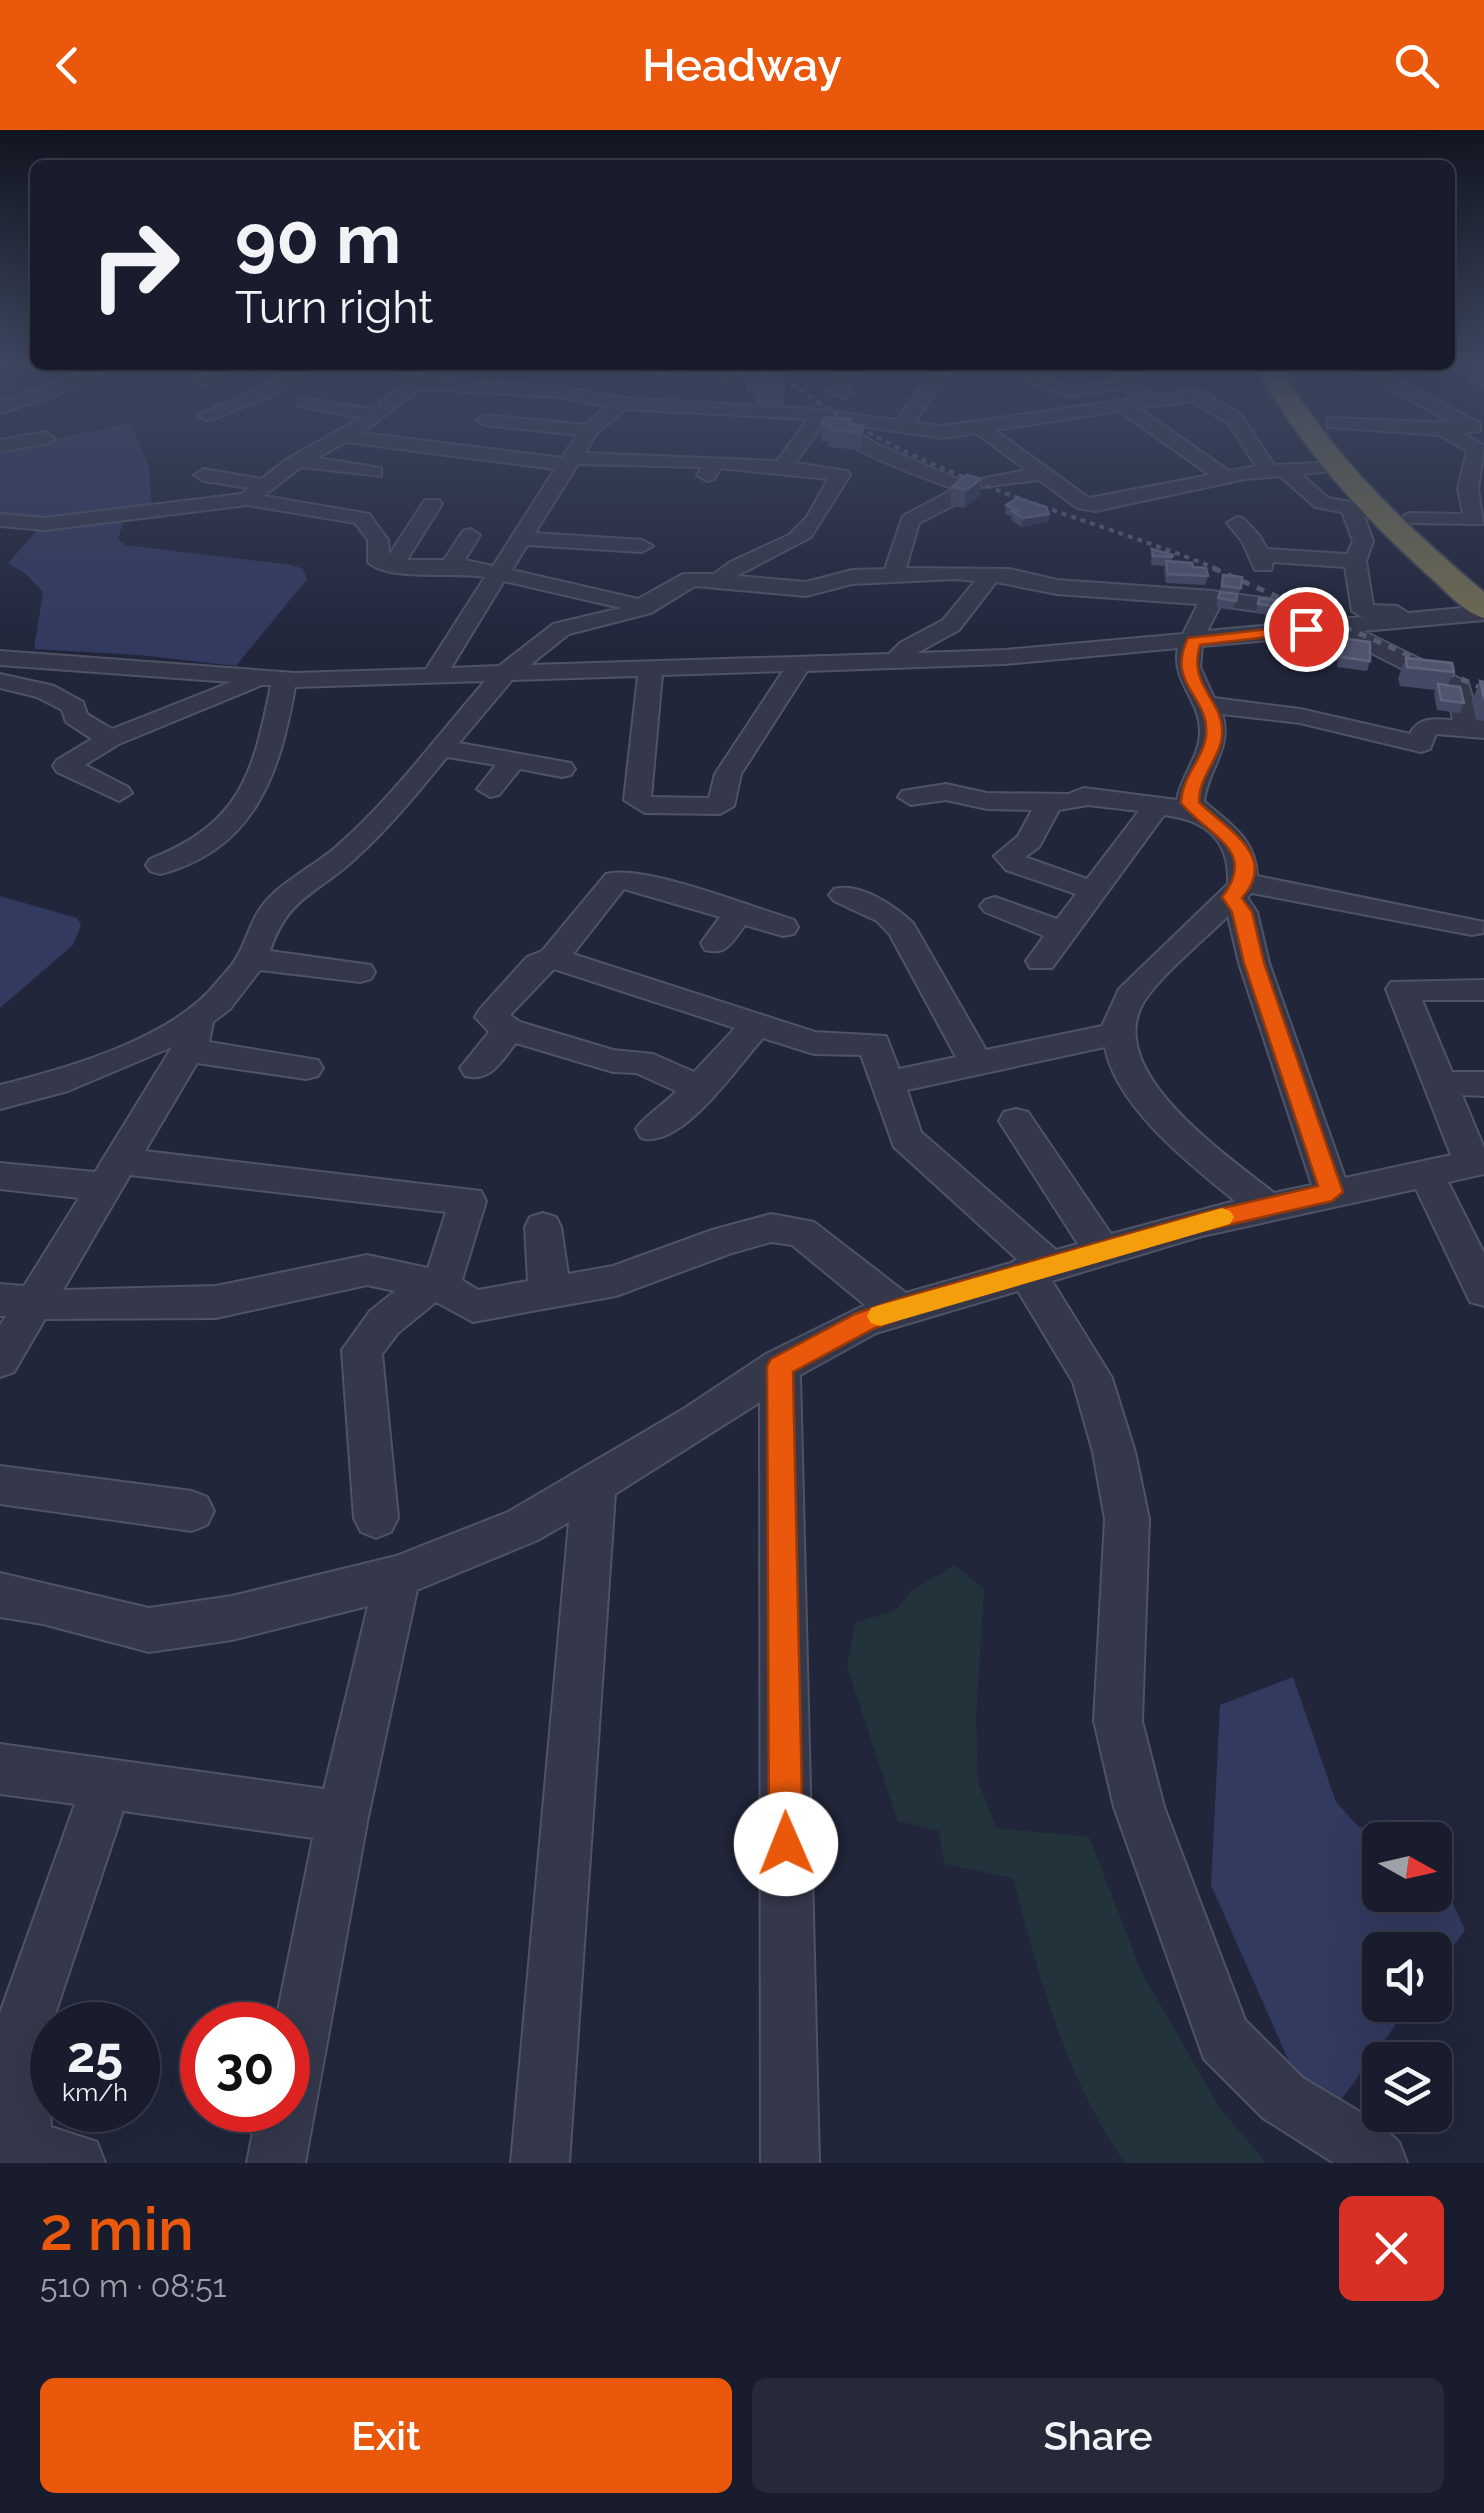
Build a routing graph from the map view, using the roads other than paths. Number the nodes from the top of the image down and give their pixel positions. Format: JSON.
{"nodes":[{"id":1,"x":306,"y":459,"type":"edge"},
{"id":2,"x":543,"y":459,"type":"edge"},
{"id":3,"x":572,"y":459,"type":"edge"},
{"id":4,"x":789,"y":459,"type":"edge"},
{"id":5,"x":898,"y":459,"type":"edge"},
{"id":6,"x":1020,"y":459,"type":"edge"},
{"id":7,"x":1207,"y":459,"type":"edge"},
{"id":8,"x":1267,"y":459,"type":"edge"},
{"id":9,"x":1329,"y":459,"type":"edge"},
{"id":10,"x":1359,"y":459,"type":"edge"},
{"id":11,"x":1473,"y":459,"type":"edge"},
{"id":12,"x":570,"y":462,"type":"junction"},
{"id":13,"x":230,"y":466,"type":"dead end"},
{"id":14,"x":1335,"y":466,"type":"junction"},
{"id":15,"x":782,"y":468,"type":"junction"},
{"id":16,"x":1275,"y":469,"type":"junction"},
{"id":17,"x":374,"y":472,"type":"dead end"},
{"id":18,"x":282,"y":473,"type":"junction"},
{"id":19,"x":1039,"y":474,"type":"junction"},
{"id":20,"x":204,"y":476,"type":"dead end"},
{"id":21,"x":1226,"y":477,"type":"junction"},
{"id":22,"x":988,"y":483,"type":"dead end"},
{"id":23,"x":247,"y":499,"type":"junction"},
{"id":24,"x":432,"y":504,"type":"dead end"},
{"id":25,"x":1366,"y":511,"type":"junction"},
{"id":26,"x":1411,"y":519,"type":"junction"},
{"id":27,"x":0,"y":520,"type":"edge"},
{"id":28,"x":1237,"y":523,"type":"dead end"},
{"id":29,"x":470,"y":535,"type":"dead end"},
{"id":30,"x":520,"y":538,"type":"junction"},
{"id":31,"x":642,"y":546,"type":"dead end"},
{"id":32,"x":1355,"y":561,"type":"junction"},
{"id":33,"x":451,"y":565,"type":"junction"},
{"id":34,"x":392,"y":567,"type":"junction"},
{"id":35,"x":498,"y":573,"type":"junction"},
{"id":36,"x":894,"y":574,"type":"junction"},
{"id":37,"x":989,"y":574,"type":"junction"},
{"id":38,"x":720,"y":581,"type":"junction"},
{"id":39,"x":1212,"y":598,"type":"junction"},
{"id":40,"x":1480,"y":605,"type":"edge"},
{"id":41,"x":1291,"y":609,"type":"edge"},
{"id":42,"x":646,"y":638,"type":"junction"},
{"id":43,"x":1192,"y":645,"type":"junction"},
{"id":44,"x":0,"y":658,"type":"edge"},
{"id":45,"x":895,"y":660,"type":"junction"},
{"id":46,"x":800,"y":663,"type":"junction"},
{"id":47,"x":505,"y":672,"type":"junction"},
{"id":48,"x":434,"y":675,"type":"junction"},
{"id":49,"x":273,"y":679,"type":"junction"},
{"id":50,"x":0,"y":680,"type":"edge"},
{"id":51,"x":1204,"y":704,"type":"junction"},
{"id":52,"x":1480,"y":730,"type":"edge"},
{"id":53,"x":110,"y":739,"type":"junction"},
{"id":54,"x":442,"y":748,"type":"junction"},
{"id":55,"x":514,"y":760,"type":"junction"},
{"id":56,"x":562,"y":769,"type":"dead end"},
{"id":57,"x":490,"y":789,"type":"dead end"},
{"id":58,"x":119,"y":792,"type":"dead end"},
{"id":59,"x":911,"y":797,"type":"dead end"},
{"id":60,"x":1050,"y":802,"type":"junction"},
{"id":61,"x":1156,"y":806,"type":"junction"},
{"id":62,"x":1198,"y":812,"type":"junction"},
{"id":63,"x":160,"y":865,"type":"dead end"},
{"id":64,"x":1237,"y":889,"type":"junction"},
{"id":65,"x":1094,"y":890,"type":"junction"},
{"id":66,"x":844,"y":895,"type":"dead end"},
{"id":67,"x":995,"y":906,"type":"dead end"},
{"id":68,"x":739,"y":913,"type":"junction"},
{"id":69,"x":1472,"y":926,"type":"dead end"},
{"id":70,"x":783,"y":927,"type":"dead end"},
{"id":71,"x":1063,"y":932,"type":"junction"},
{"id":72,"x":716,"y":943,"type":"dead end"},
{"id":73,"x":552,"y":958,"type":"junction"},
{"id":74,"x":252,"y":959,"type":"junction"},
{"id":75,"x":1042,"y":961,"type":"dead end"},
{"id":76,"x":360,"y":972,"type":"dead end"},
{"id":77,"x":1484,"y":990,"type":"edge"},
{"id":78,"x":758,"y":1023,"type":"junction"},
{"id":79,"x":509,"y":1030,"type":"junction"},
{"id":80,"x":192,"y":1034,"type":"junction"},
{"id":81,"x":1116,"y":1034,"type":"junction"},
{"id":82,"x":977,"y":1064,"type":"junction"},
{"id":83,"x":306,"y":1068,"type":"dead end"},
{"id":84,"x":477,"y":1068,"type":"dead end"},
{"id":85,"x":887,"y":1082,"type":"junction"},
{"id":86,"x":1440,"y":1083,"type":"junction"},
{"id":87,"x":1484,"y":1084,"type":"edge"},
{"id":88,"x":699,"y":1088,"type":"junction"},
{"id":89,"x":0,"y":1097,"type":"edge"},
{"id":90,"x":1016,"y":1121,"type":"dead end"},
{"id":91,"x":654,"y":1130,"type":"dead end"},
{"id":92,"x":1478,"y":1162,"type":"edge"},
{"id":93,"x":1425,"y":1171,"type":"junction"},
{"id":94,"x":113,"y":1174,"type":"junction"},
{"id":95,"x":0,"y":1176,"type":"edge"},
{"id":96,"x":1332,"y":1192,"type":"junction"},
{"id":97,"x":1267,"y":1207,"type":"junction"},
{"id":98,"x":542,"y":1226,"type":"dead end"},
{"id":99,"x":1102,"y":1250,"type":"junction"},
{"id":100,"x":1037,"y":1268,"type":"junction"},
{"id":101,"x":436,"y":1285,"type":"junction"},
{"id":102,"x":1484,"y":1290,"type":"edge"},
{"id":103,"x":542,"y":1294,"type":"junction"},
{"id":104,"x":18,"y":1302,"type":"edge"},
{"id":105,"x":898,"y":1309,"type":"junction"},
{"id":106,"x":0,"y":1360,"type":"edge"},
{"id":107,"x":780,"y":1366,"type":"junction"},
{"id":108,"x":594,"y":1484,"type":"junction"},
{"id":109,"x":0,"y":1485,"type":"edge"},
{"id":110,"x":192,"y":1511,"type":"dead end"},
{"id":111,"x":376,"y":1518,"type":"dead end"},
{"id":112,"x":398,"y":1577,"type":"junction"},
{"id":113,"x":0,"y":1594,"type":"edge"},
{"id":114,"x":0,"y":1769,"type":"edge"},
{"id":115,"x":107,"y":1784,"type":"junction"},
{"id":116,"x":343,"y":1817,"type":"junction"},
{"id":117,"x":307,"y":2002,"type":"edge"},
{"id":118,"x":8,"y":2043,"type":"edge"},
{"id":119,"x":282,"y":2132,"type":"edge"},
{"id":120,"x":40,"y":2158,"type":"edge"},
{"id":121,"x":276,"y":2163,"type":"edge"},
{"id":122,"x":540,"y":2163,"type":"edge"},
{"id":123,"x":790,"y":2163,"type":"edge"},
{"id":124,"x":1378,"y":2163,"type":"edge"}],
"edges":[{"from":1,"to":18,"type":"street"},
{"from":2,"to":12,"type":"street"},
{"from":3,"to":12,"type":"street"},
{"from":4,"to":15,"type":"street"},
{"from":5,"to":36,"type":"street"},
{"from":6,"to":19,"type":"street"},
{"from":7,"to":21,"type":"street"},
{"from":8,"to":16,"type":"street"},
{"from":9,"to":14,"type":"highway"},
{"from":10,"to":26,"type":"highway"},
{"from":11,"to":26,"type":"street"},
{"from":12,"to":15,"type":"street"},
{"from":12,"to":30,"type":"street"},
{"from":13,"to":18,"type":"street"},
{"from":14,"to":16,"type":"street"},
{"from":14,"to":25,"type":"highway"},
{"from":15,"to":38,"type":"street"},
{"from":16,"to":21,"type":"street"},
{"from":16,"to":25,"type":"street"},
{"from":17,"to":18,"type":"street"},
{"from":18,"to":20,"type":"street"},
{"from":18,"to":23,"type":"street"},
{"from":19,"to":21,"type":"street"},
{"from":19,"to":22,"type":"street"},
{"from":23,"to":27,"type":"street"},
{"from":23,"to":34,"type":"street"},
{"from":24,"to":34,"type":"street"},
{"from":25,"to":32,"type":"street"},
{"from":25,"to":40,"type":"highway"},
{"from":26,"to":40,"type":"highway"},
{"from":28,"to":32,"type":"street"},
{"from":29,"to":33,"type":"street"},
{"from":30,"to":31,"type":"street"},
{"from":30,"to":35,"type":"street"},
{"from":32,"to":40,"type":"street"},
{"from":33,"to":34,"type":"street"},
{"from":33,"to":35,"type":"street"},
{"from":35,"to":42,"type":"street"},
{"from":35,"to":48,"type":"street"},
{"from":36,"to":37,"type":"street"},
{"from":36,"to":38,"type":"street"},
{"from":37,"to":39,"type":"street"},
{"from":37,"to":45,"type":"street"},
{"from":38,"to":42,"type":"street"},
{"from":39,"to":41,"type":"street"},
{"from":39,"to":43,"type":"street"},
{"from":40,"to":43,"type":"street"},
{"from":42,"to":46,"type":"street"},
{"from":42,"to":46,"type":"street"},
{"from":42,"to":47,"type":"street"},
{"from":42,"to":47,"type":"street"},
{"from":43,"to":45,"type":"street"},
{"from":43,"to":51,"type":"street"},
{"from":43,"to":52,"type":"street"},
{"from":44,"to":49,"type":"street"},
{"from":45,"to":46,"type":"street"},
{"from":47,"to":48,"type":"street"},
{"from":47,"to":54,"type":"street"},
{"from":48,"to":49,"type":"street"},
{"from":49,"to":53,"type":"street"},
{"from":49,"to":63,"type":"street"},
{"from":50,"to":53,"type":"street"},
{"from":51,"to":52,"type":"street"},
{"from":51,"to":62,"type":"street"},
{"from":53,"to":58,"type":"street"},
{"from":54,"to":55,"type":"street"},
{"from":54,"to":74,"type":"street"},
{"from":55,"to":56,"type":"street"},
{"from":55,"to":57,"type":"street"},
{"from":59,"to":60,"type":"street"},
{"from":60,"to":61,"type":"street"},
{"from":60,"to":65,"type":"street"},
{"from":61,"to":62,"type":"street"},
{"from":61,"to":65,"type":"street"},
{"from":62,"to":64,"type":"street"},
{"from":64,"to":69,"type":"street"},
{"from":64,"to":81,"type":"street"},
{"from":64,"to":96,"type":"street"},
{"from":65,"to":71,"type":"street"},
{"from":66,"to":82,"type":"street"},
{"from":67,"to":71,"type":"street"},
{"from":68,"to":70,"type":"street"},
{"from":68,"to":72,"type":"street"},
{"from":68,"to":73,"type":"street"},
{"from":71,"to":75,"type":"street"},
{"from":73,"to":78,"type":"street"},
{"from":73,"to":79,"type":"street"},
{"from":74,"to":76,"type":"street"},
{"from":74,"to":80,"type":"street"},
{"from":77,"to":86,"type":"street"},
{"from":78,"to":85,"type":"street"},
{"from":78,"to":88,"type":"street"},
{"from":79,"to":84,"type":"street"},
{"from":79,"to":88,"type":"street"},
{"from":80,"to":83,"type":"street"},
{"from":80,"to":89,"type":"street"},
{"from":80,"to":94,"type":"street"},
{"from":81,"to":82,"type":"street"},
{"from":81,"to":97,"type":"street"},
{"from":82,"to":85,"type":"street"},
{"from":85,"to":100,"type":"street"},
{"from":86,"to":87,"type":"street"},
{"from":86,"to":92,"type":"street"},
{"from":88,"to":91,"type":"street"},
{"from":90,"to":99,"type":"street"},
{"from":92,"to":93,"type":"street"},
{"from":93,"to":96,"type":"street"},
{"from":93,"to":102,"type":"street"},
{"from":94,"to":95,"type":"street"},
{"from":94,"to":101,"type":"street"},
{"from":94,"to":104,"type":"street"},
{"from":96,"to":97,"type":"street"},
{"from":97,"to":99,"type":"street"},
{"from":98,"to":103,"type":"street"},
{"from":99,"to":100,"type":"street"},
{"from":100,"to":105,"type":"street"},
{"from":100,"to":124,"type":"street"},
{"from":101,"to":103,"type":"street"},
{"from":101,"to":104,"type":"street"},
{"from":101,"to":111,"type":"street"},
{"from":103,"to":105,"type":"street"},
{"from":104,"to":106,"type":"street"},
{"from":105,"to":107,"type":"street"},
{"from":107,"to":108,"type":"street"},
{"from":107,"to":123,"type":"street"},
{"from":108,"to":112,"type":"street"},
{"from":108,"to":122,"type":"street"},
{"from":109,"to":110,"type":"street"},
{"from":112,"to":113,"type":"street"},
{"from":112,"to":116,"type":"street"},
{"from":114,"to":115,"type":"street"},
{"from":115,"to":116,"type":"street"},
{"from":115,"to":118,"type":"street"},
{"from":116,"to":117,"type":"street"},
{"from":118,"to":120,"type":"street"},
{"from":119,"to":121,"type":"street"}]}
